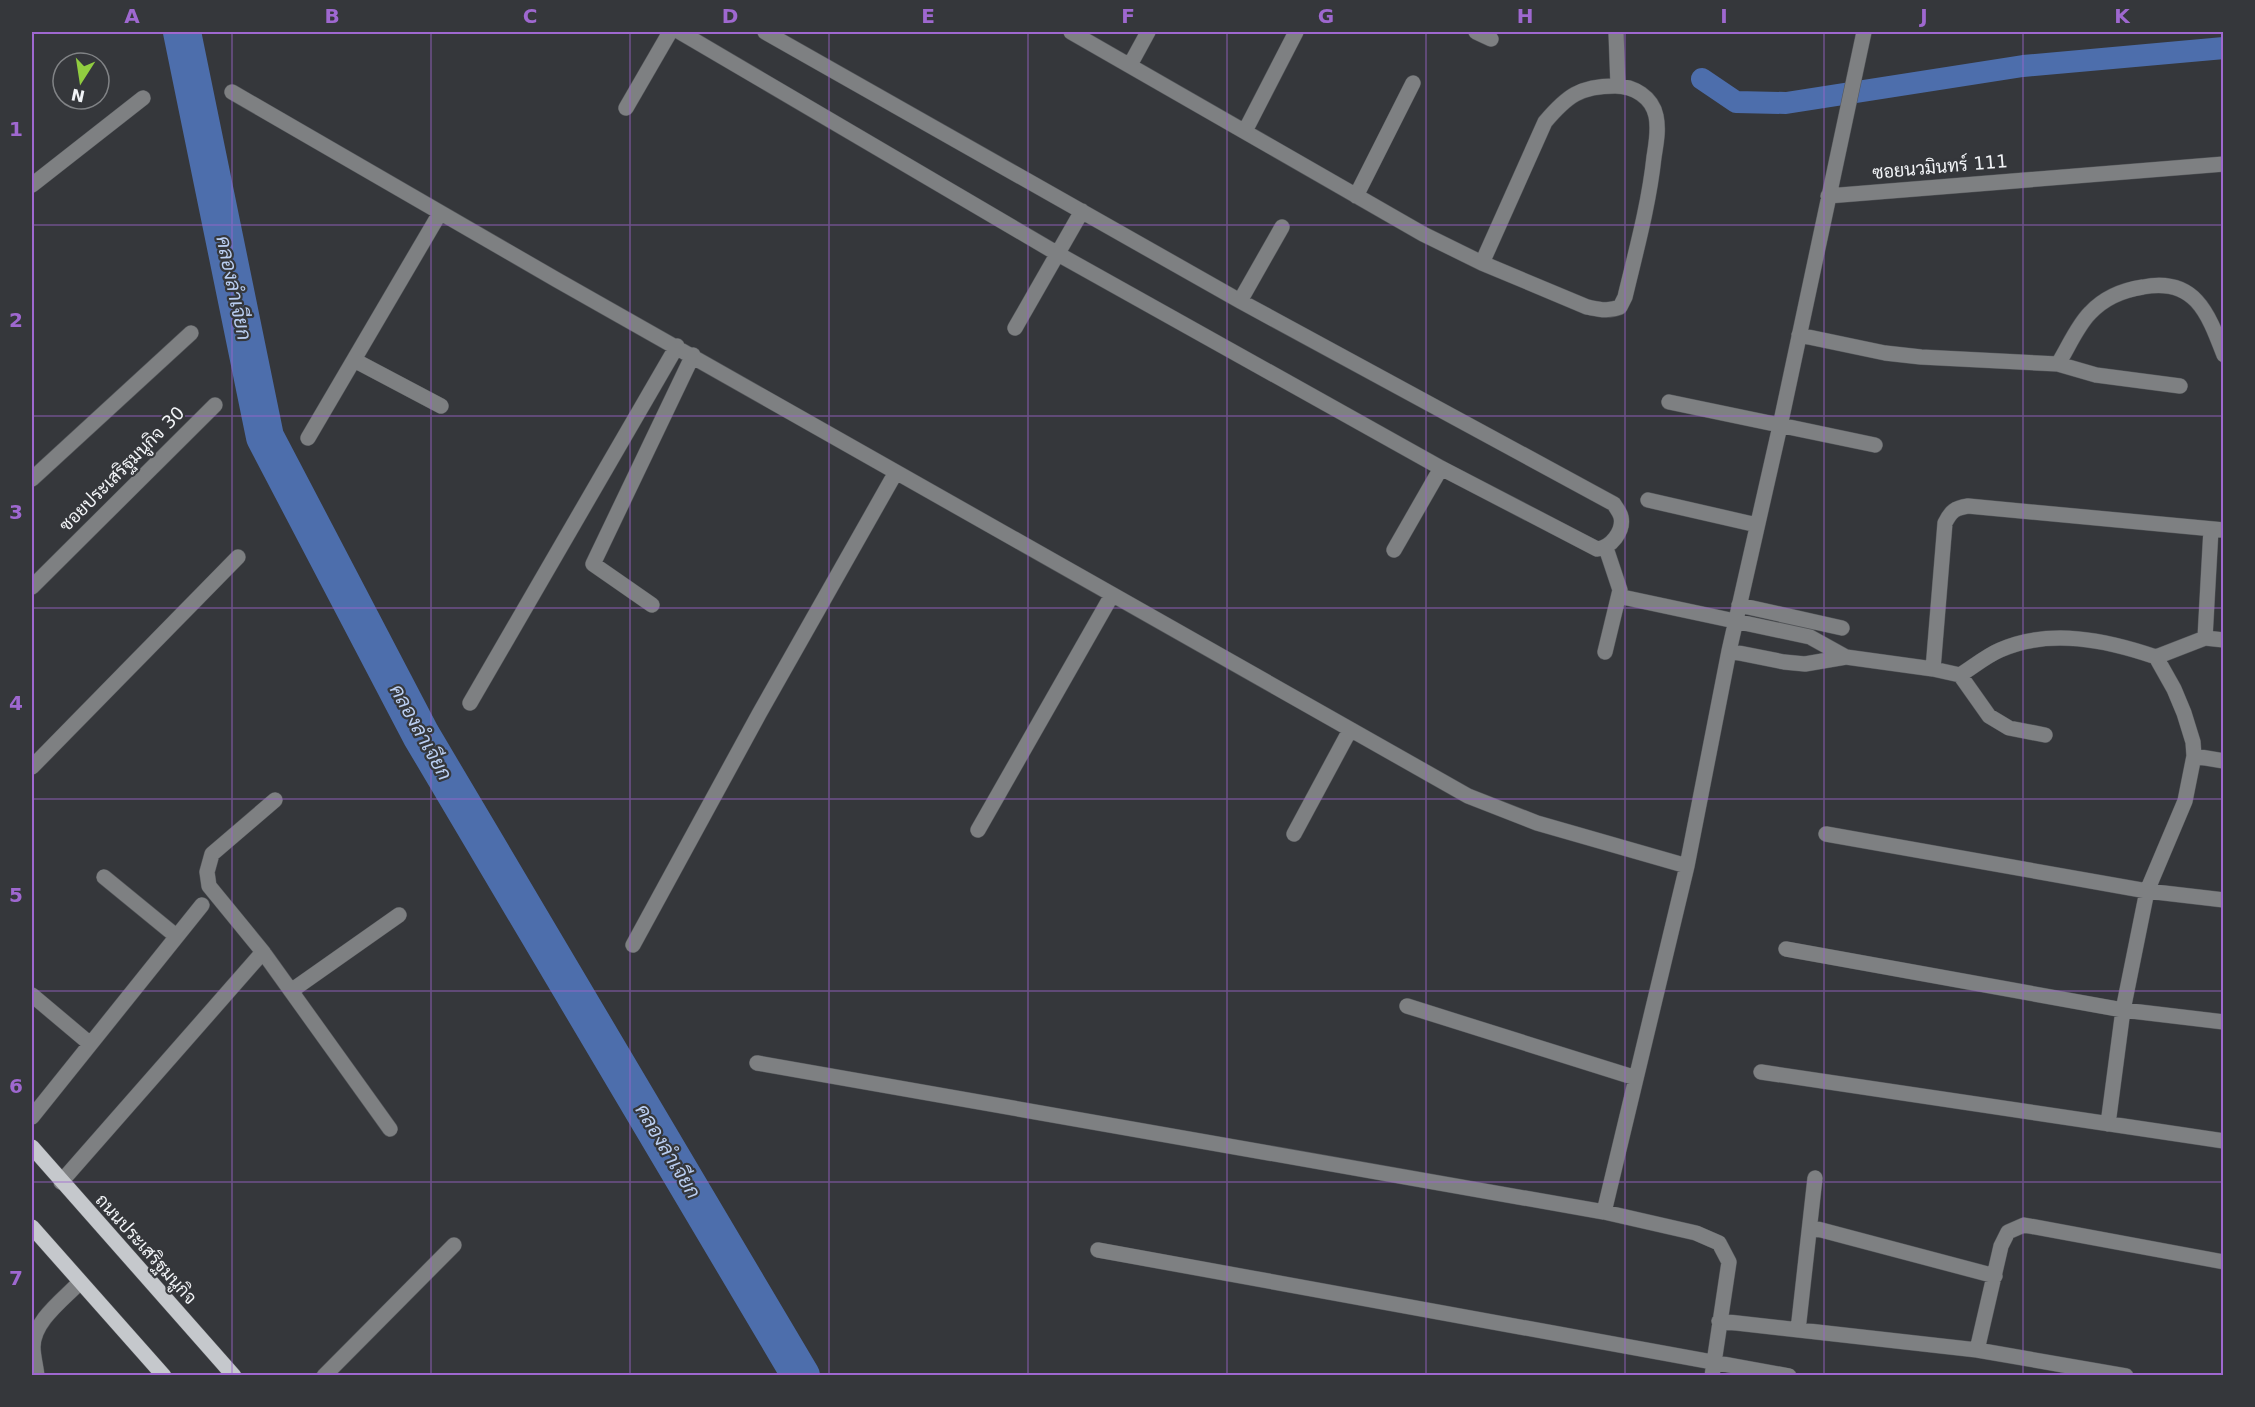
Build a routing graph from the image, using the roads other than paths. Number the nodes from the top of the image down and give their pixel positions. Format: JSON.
{"nodes":[{"id":1,"x":670,"y":32,"type":"edge"},
{"id":2,"x":680,"y":32,"type":"edge"},
{"id":3,"x":765,"y":32,"type":"edge"},
{"id":4,"x":1071,"y":32,"type":"edge"},
{"id":5,"x":1148,"y":32,"type":"edge"},
{"id":6,"x":1296,"y":32,"type":"edge"},
{"id":7,"x":1476,"y":32,"type":"edge"},
{"id":8,"x":1616,"y":32,"type":"edge"},
{"id":9,"x":1864,"y":32,"type":"edge"},
{"id":10,"x":1491,"y":39,"type":"dead end"},
{"id":11,"x":1131,"y":65,"type":"junction"},
{"id":12,"x":1413,"y":83,"type":"dead end"},
{"id":13,"x":1618,"y":86,"type":"junction"},
{"id":14,"x":232,"y":92,"type":"dead end"},
{"id":15,"x":143,"y":98,"type":"dead end"},
{"id":16,"x":626,"y":108,"type":"dead end"},
{"id":17,"x":1245,"y":131,"type":"junction"},
{"id":18,"x":2223,"y":165,"type":"edge"},
{"id":19,"x":32,"y":185,"type":"edge"},
{"id":20,"x":1356,"y":196,"type":"junction"},
{"id":21,"x":1828,"y":196,"type":"junction"},
{"id":22,"x":1082,"y":211,"type":"junction"},
{"id":23,"x":440,"y":213,"type":"junction"},
{"id":24,"x":1282,"y":227,"type":"dead end"},
{"id":25,"x":1058,"y":254,"type":"junction"},
{"id":26,"x":1482,"y":263,"type":"junction"},
{"id":27,"x":1240,"y":301,"type":"junction"},
{"id":28,"x":1015,"y":328,"type":"dead end"},
{"id":29,"x":191,"y":333,"type":"dead end"},
{"id":30,"x":1799,"y":335,"type":"junction"},
{"id":31,"x":2220,"y":336,"type":"edge"},
{"id":32,"x":677,"y":346,"type":"junction"},
{"id":33,"x":693,"y":355,"type":"junction"},
{"id":34,"x":2223,"y":355,"type":"edge"},
{"id":35,"x":354,"y":360,"type":"junction"},
{"id":36,"x":2058,"y":364,"type":"junction"},
{"id":37,"x":2180,"y":386,"type":"dead end"},
{"id":38,"x":1670,"y":402,"type":"dead end"},
{"id":39,"x":214,"y":405,"type":"dead end"},
{"id":40,"x":441,"y":406,"type":"dead end"},
{"id":41,"x":1780,"y":426,"type":"junction"},
{"id":42,"x":308,"y":438,"type":"dead end"},
{"id":43,"x":1875,"y":445,"type":"dead end"},
{"id":44,"x":1442,"y":468,"type":"junction"},
{"id":45,"x":896,"y":472,"type":"junction"},
{"id":46,"x":32,"y":478,"type":"edge"},
{"id":47,"x":1648,"y":500,"type":"dead end"},
{"id":48,"x":1757,"y":525,"type":"junction"},
{"id":49,"x":2217,"y":530,"type":"edge"},
{"id":50,"x":1606,"y":548,"type":"junction"},
{"id":51,"x":1394,"y":550,"type":"dead end"},
{"id":52,"x":238,"y":557,"type":"dead end"},
{"id":53,"x":32,"y":587,"type":"edge"},
{"id":54,"x":1112,"y":595,"type":"junction"},
{"id":55,"x":1627,"y":598,"type":"dead end"},
{"id":56,"x":652,"y":605,"type":"dead end"},
{"id":57,"x":1739,"y":605,"type":"junction"},
{"id":58,"x":1735,"y":622,"type":"junction"},
{"id":59,"x":1842,"y":628,"type":"dead end"},
{"id":60,"x":2205,"y":638,"type":"junction"},
{"id":61,"x":2223,"y":640,"type":"edge"},
{"id":62,"x":1729,"y":651,"type":"junction"},
{"id":63,"x":1605,"y":652,"type":"dead end"},
{"id":64,"x":1846,"y":657,"type":"junction"},
{"id":65,"x":2156,"y":657,"type":"junction"},
{"id":66,"x":1933,"y":669,"type":"junction"},
{"id":67,"x":1960,"y":675,"type":"junction"},
{"id":68,"x":470,"y":703,"type":"dead end"},
{"id":69,"x":1350,"y":730,"type":"junction"},
{"id":70,"x":2044,"y":735,"type":"dead end"},
{"id":71,"x":2194,"y":756,"type":"junction"},
{"id":72,"x":2223,"y":761,"type":"edge"},
{"id":73,"x":32,"y":766,"type":"edge"},
{"id":74,"x":275,"y":800,"type":"dead end"},
{"id":75,"x":978,"y":830,"type":"dead end"},
{"id":76,"x":1294,"y":834,"type":"dead end"},
{"id":77,"x":1826,"y":834,"type":"dead end"},
{"id":78,"x":1687,"y":866,"type":"junction"},
{"id":79,"x":104,"y":877,"type":"dead end"},
{"id":80,"x":2147,"y":891,"type":"junction"},
{"id":81,"x":2223,"y":900,"type":"edge"},
{"id":82,"x":202,"y":905,"type":"dead end"},
{"id":83,"x":399,"y":915,"type":"dead end"},
{"id":84,"x":176,"y":936,"type":"junction"},
{"id":85,"x":633,"y":945,"type":"dead end"},
{"id":86,"x":1786,"y":949,"type":"dead end"},
{"id":87,"x":263,"y":952,"type":"junction"},
{"id":88,"x":291,"y":991,"type":"junction"},
{"id":89,"x":32,"y":995,"type":"edge"},
{"id":90,"x":1407,"y":1006,"type":"dead end"},
{"id":91,"x":2123,"y":1010,"type":"junction"},
{"id":92,"x":2223,"y":1022,"type":"edge"},
{"id":93,"x":89,"y":1043,"type":"junction"},
{"id":94,"x":757,"y":1063,"type":"dead end"},
{"id":95,"x":1761,"y":1072,"type":"dead end"},
{"id":96,"x":1636,"y":1078,"type":"junction"},
{"id":97,"x":32,"y":1117,"type":"edge"},
{"id":98,"x":2108,"y":1124,"type":"junction"},
{"id":99,"x":390,"y":1129,"type":"dead end"},
{"id":100,"x":2223,"y":1141,"type":"edge"},
{"id":101,"x":32,"y":1147,"type":"edge"},
{"id":102,"x":1815,"y":1178,"type":"dead end"},
{"id":103,"x":61,"y":1182,"type":"junction"},
{"id":104,"x":1604,"y":1212,"type":"junction"},
{"id":105,"x":32,"y":1227,"type":"edge"},
{"id":106,"x":1810,"y":1227,"type":"junction"},
{"id":107,"x":454,"y":1245,"type":"dead end"},
{"id":108,"x":1098,"y":1250,"type":"dead end"},
{"id":109,"x":2223,"y":1262,"type":"edge"},
{"id":110,"x":1995,"y":1276,"type":"junction"},
{"id":111,"x":80,"y":1282,"type":"junction"},
{"id":112,"x":1719,"y":1321,"type":"junction"},
{"id":113,"x":1798,"y":1330,"type":"junction"},
{"id":114,"x":1977,"y":1350,"type":"junction"},
{"id":115,"x":1713,"y":1369,"type":"edge"},
{"id":116,"x":37,"y":1376,"type":"edge"},
{"id":117,"x":164,"y":1376,"type":"edge"},
{"id":118,"x":234,"y":1376,"type":"edge"},
{"id":119,"x":324,"y":1376,"type":"edge"},
{"id":120,"x":1789,"y":1376,"type":"edge"},
{"id":121,"x":2126,"y":1376,"type":"edge"}],
"edges":[{"from":1,"to":16,"type":"street"},
{"from":2,"to":25,"type":"street"},
{"from":3,"to":22,"type":"street"},
{"from":4,"to":11,"type":"street"},
{"from":5,"to":11,"type":"street"},
{"from":6,"to":17,"type":"street"},
{"from":7,"to":10,"type":"street"},
{"from":8,"to":13,"type":"street"},
{"from":9,"to":21,"type":"street"},
{"from":11,"to":17,"type":"street"},
{"from":12,"to":20,"type":"street"},
{"from":13,"to":26,"type":"street"},
{"from":13,"to":26,"type":"street"},
{"from":14,"to":23,"type":"street"},
{"from":15,"to":19,"type":"street"},
{"from":17,"to":20,"type":"street"},
{"from":18,"to":21,"type":"street","name":"ซอยนวมินทร์ 111"},
{"from":20,"to":26,"type":"street"},
{"from":21,"to":30,"type":"street"},
{"from":22,"to":25,"type":"street"},
{"from":22,"to":27,"type":"street"},
{"from":23,"to":32,"type":"street"},
{"from":23,"to":35,"type":"street"},
{"from":24,"to":27,"type":"street"},
{"from":25,"to":28,"type":"street"},
{"from":25,"to":44,"type":"street"},
{"from":27,"to":50,"type":"street"},
{"from":29,"to":46,"type":"street"},
{"from":30,"to":36,"type":"street"},
{"from":30,"to":41,"type":"street"},
{"from":31,"to":34,"type":"street"},
{"from":31,"to":36,"type":"street"},
{"from":32,"to":33,"type":"street"},
{"from":32,"to":68,"type":"street"},
{"from":33,"to":45,"type":"street"},
{"from":33,"to":56,"type":"street"},
{"from":35,"to":40,"type":"street"},
{"from":35,"to":42,"type":"street"},
{"from":36,"to":37,"type":"street"},
{"from":38,"to":41,"type":"street"},
{"from":39,"to":53,"type":"street","name":"ซอยประเสริฐมนูกิจ 30"},
{"from":41,"to":43,"type":"street"},
{"from":41,"to":48,"type":"street"},
{"from":44,"to":50,"type":"street"},
{"from":44,"to":51,"type":"street"},
{"from":45,"to":54,"type":"street"},
{"from":45,"to":85,"type":"street"},
{"from":47,"to":48,"type":"street"},
{"from":48,"to":57,"type":"street"},
{"from":49,"to":60,"type":"street"},
{"from":49,"to":66,"type":"street"},
{"from":50,"to":63,"type":"street"},
{"from":52,"to":73,"type":"street"},
{"from":54,"to":69,"type":"street"},
{"from":54,"to":75,"type":"street"},
{"from":55,"to":58,"type":"street"},
{"from":57,"to":58,"type":"street"},
{"from":57,"to":59,"type":"street"},
{"from":58,"to":62,"type":"street"},
{"from":58,"to":64,"type":"street"},
{"from":60,"to":61,"type":"street"},
{"from":60,"to":65,"type":"street"},
{"from":62,"to":64,"type":"street"},
{"from":62,"to":78,"type":"street"},
{"from":64,"to":66,"type":"street"},
{"from":65,"to":67,"type":"street"},
{"from":65,"to":71,"type":"street"},
{"from":66,"to":67,"type":"street"},
{"from":67,"to":70,"type":"street"},
{"from":69,"to":76,"type":"street"},
{"from":69,"to":78,"type":"street"},
{"from":71,"to":72,"type":"street"},
{"from":71,"to":80,"type":"street"},
{"from":74,"to":87,"type":"street"},
{"from":77,"to":80,"type":"street"},
{"from":78,"to":96,"type":"street"},
{"from":79,"to":84,"type":"street"},
{"from":80,"to":81,"type":"street"},
{"from":80,"to":91,"type":"street"},
{"from":82,"to":84,"type":"street"},
{"from":83,"to":88,"type":"street"},
{"from":84,"to":93,"type":"street"},
{"from":86,"to":91,"type":"street"},
{"from":87,"to":88,"type":"street"},
{"from":87,"to":103,"type":"street"},
{"from":88,"to":99,"type":"street"},
{"from":89,"to":93,"type":"street"},
{"from":90,"to":96,"type":"street"},
{"from":91,"to":92,"type":"street"},
{"from":91,"to":98,"type":"street"},
{"from":93,"to":97,"type":"street"},
{"from":94,"to":104,"type":"street"},
{"from":95,"to":98,"type":"street"},
{"from":96,"to":104,"type":"street"},
{"from":98,"to":100,"type":"street"},
{"from":101,"to":103,"type":"main road","name":"ถนนประเสริฐมนูกิจ"},
{"from":102,"to":106,"type":"street"},
{"from":103,"to":118,"type":"main road","name":"ถนนประเสริฐมนูกิจ"},
{"from":104,"to":112,"type":"street"},
{"from":105,"to":111,"type":"main road"},
{"from":106,"to":110,"type":"street"},
{"from":106,"to":113,"type":"street"},
{"from":107,"to":119,"type":"street"},
{"from":108,"to":115,"type":"street"},
{"from":109,"to":110,"type":"street"},
{"from":110,"to":114,"type":"street"},
{"from":111,"to":116,"type":"street"},
{"from":111,"to":117,"type":"main road"},
{"from":112,"to":113,"type":"street"},
{"from":112,"to":115,"type":"street"},
{"from":113,"to":114,"type":"street"},
{"from":114,"to":121,"type":"street"},
{"from":115,"to":120,"type":"street"}]}
